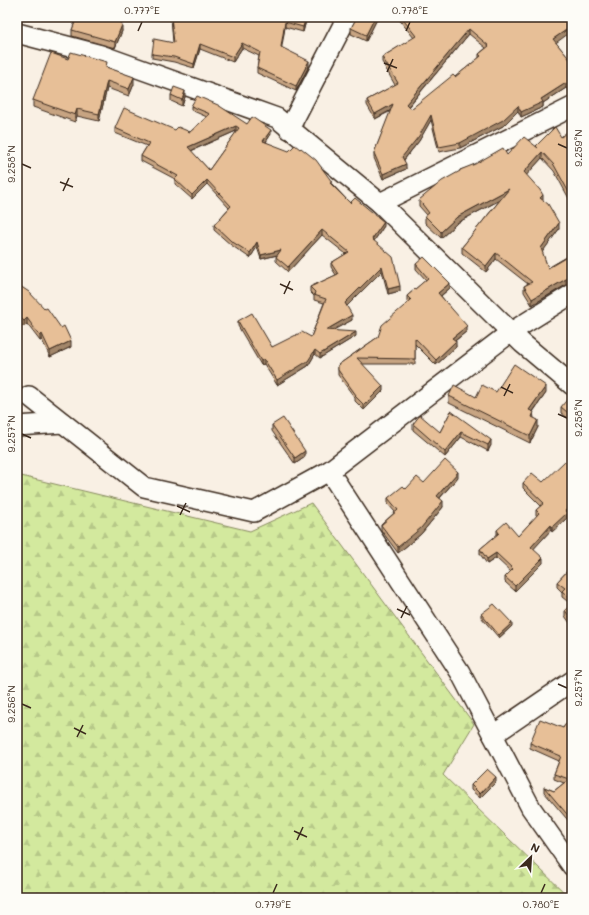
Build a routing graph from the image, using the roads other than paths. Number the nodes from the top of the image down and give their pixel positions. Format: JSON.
{"nodes":[{"id":1,"x":347,"y":17,"type":"edge"},
{"id":2,"x":17,"y":34,"type":"edge"},
{"id":3,"x":572,"y":107,"type":"edge"},
{"id":4,"x":289,"y":129,"type":"junction"},
{"id":5,"x":380,"y":203,"type":"junction"},
{"id":6,"x":572,"y":294,"type":"edge"},
{"id":7,"x":511,"y":332,"type":"junction"},
{"id":8,"x":572,"y":386,"type":"edge"},
{"id":9,"x":29,"y":396,"type":"dead end"},
{"id":10,"x":63,"y":423,"type":"junction"},
{"id":11,"x":17,"y":426,"type":"edge"},
{"id":12,"x":329,"y":472,"type":"junction"},
{"id":13,"x":572,"y":681,"type":"edge"},
{"id":14,"x":493,"y":735,"type":"junction"},
{"id":15,"x":572,"y":866,"type":"edge"}],
"edges":[{"from":1,"to":4,"type":"street"},
{"from":2,"to":4,"type":"street"},
{"from":3,"to":5,"type":"street"},
{"from":4,"to":5,"type":"street"},
{"from":5,"to":7,"type":"street"},
{"from":6,"to":7,"type":"street"},
{"from":7,"to":8,"type":"street"},
{"from":7,"to":12,"type":"street"},
{"from":9,"to":10,"type":"street"},
{"from":10,"to":11,"type":"street"},
{"from":10,"to":12,"type":"street"},
{"from":12,"to":14,"type":"street"},
{"from":13,"to":14,"type":"street"},
{"from":14,"to":15,"type":"street"}]}
